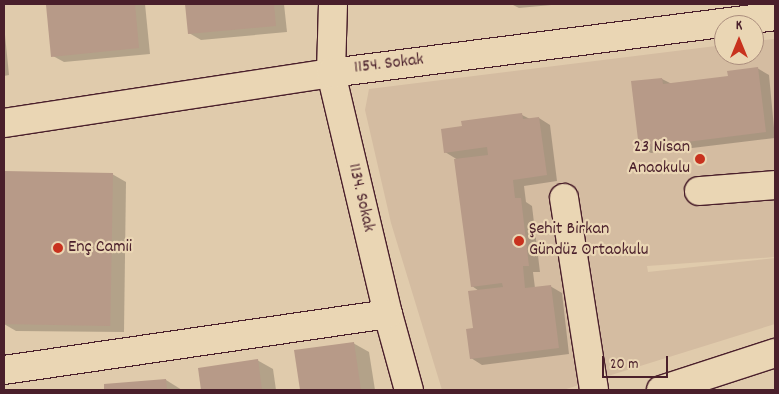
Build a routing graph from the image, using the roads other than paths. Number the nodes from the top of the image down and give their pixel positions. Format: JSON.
{"nodes":[{"id":1,"x":333,"y":4,"type":"edge"},
{"id":2,"x":775,"y":16,"type":"edge"},
{"id":3,"x":330,"y":73,"type":"junction"},
{"id":4,"x":4,"y":123,"type":"edge"},
{"id":5,"x":775,"y":185,"type":"edge"},
{"id":6,"x":700,"y":191,"type":"dead end"},
{"id":7,"x":564,"y":198,"type":"dead end"},
{"id":8,"x":388,"y":314,"type":"junction"},
{"id":9,"x":775,"y":354,"type":"edge"},
{"id":10,"x":4,"y":370,"type":"edge"},
{"id":11,"x":409,"y":390,"type":"edge"},
{"id":12,"x":594,"y":390,"type":"edge"},
{"id":13,"x":662,"y":390,"type":"edge"}],
"edges":[{"from":1,"to":3,"type":"street","name":"1134. Sokak"},
{"from":2,"to":3,"type":"street","name":"1154. Sokak"},
{"from":3,"to":4,"type":"street","name":"1154. Sokak"},
{"from":3,"to":8,"type":"street","name":"1134. Sokak"},
{"from":5,"to":6,"type":"street"},
{"from":7,"to":12,"type":"street"},
{"from":8,"to":10,"type":"street"},
{"from":8,"to":11,"type":"street","name":"1134. Sokak"},
{"from":9,"to":13,"type":"street"}]}
